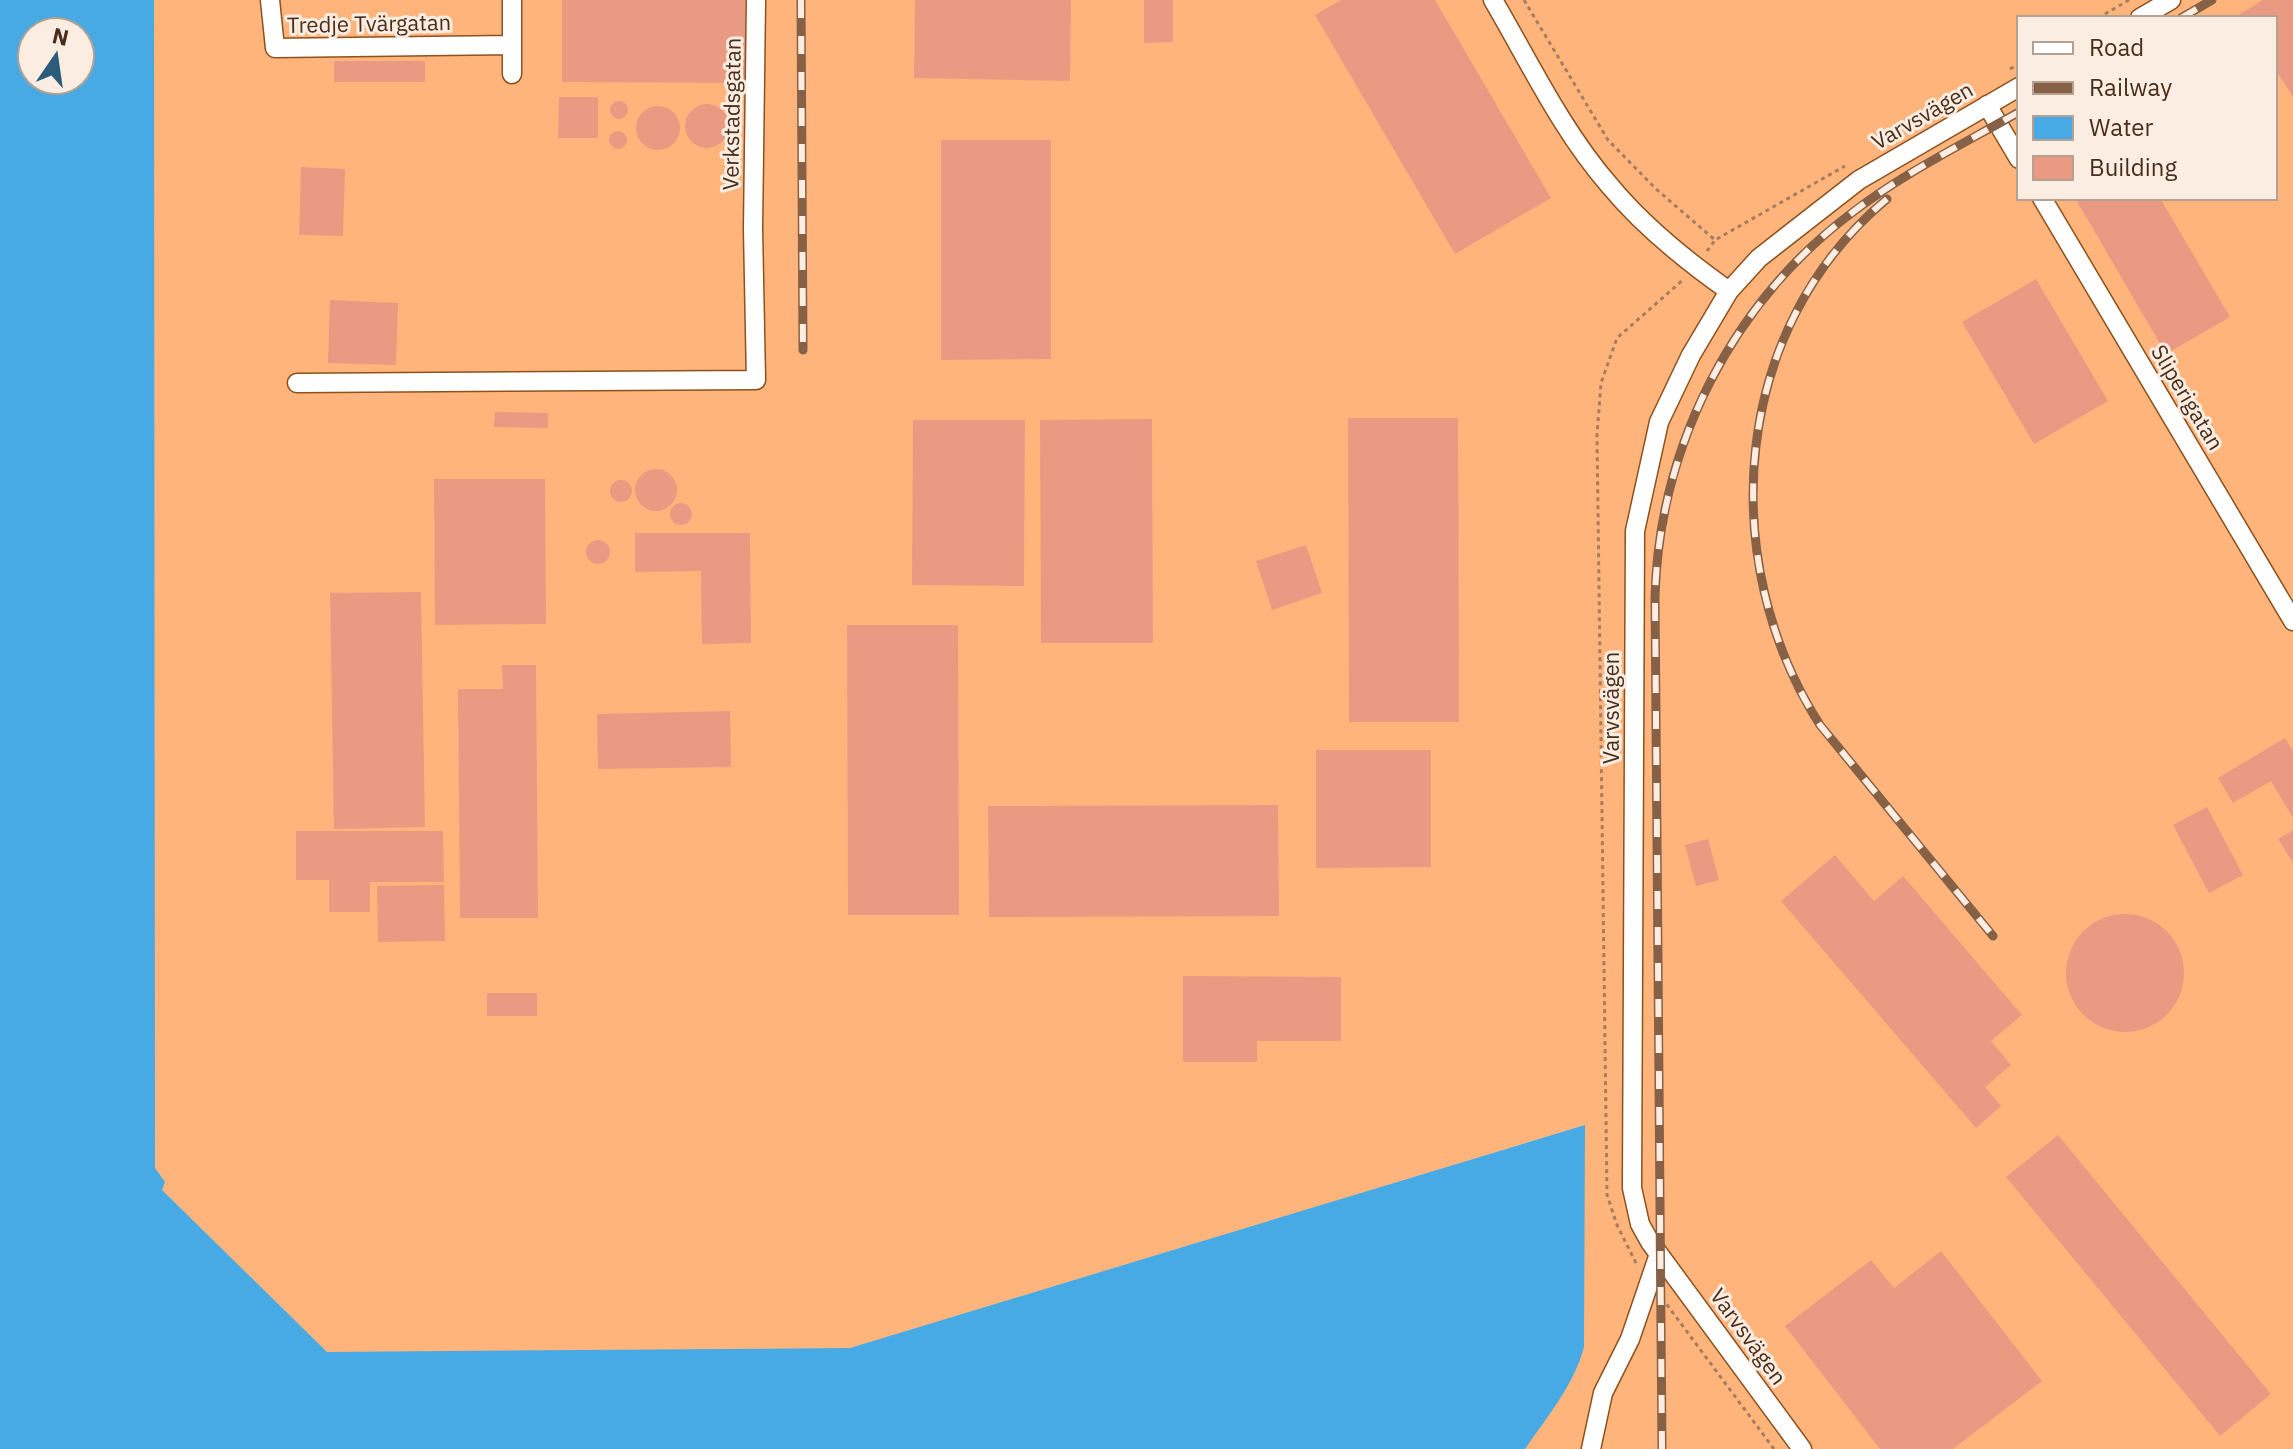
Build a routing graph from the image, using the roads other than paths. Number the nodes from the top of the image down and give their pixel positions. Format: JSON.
{"nodes":[{"id":1,"x":270,"y":0,"type":"edge"},
{"id":2,"x":512,"y":0,"type":"edge"},
{"id":3,"x":756,"y":0,"type":"edge"},
{"id":4,"x":1493,"y":0,"type":"edge"},
{"id":5,"x":2171,"y":0,"type":"edge"},
{"id":6,"x":2143,"y":16,"type":"edge"},
{"id":7,"x":512,"y":45,"type":"junction"},
{"id":8,"x":512,"y":74,"type":"dead end"},
{"id":9,"x":2017,"y":88,"type":"edge"},
{"id":10,"x":1987,"y":105,"type":"junction"},
{"id":11,"x":2017,"y":156,"type":"edge"},
{"id":12,"x":2043,"y":200,"type":"edge"},
{"id":13,"x":1729,"y":291,"type":"junction"},
{"id":14,"x":297,"y":383,"type":"dead end"},
{"id":15,"x":2293,"y":621,"type":"edge"},
{"id":16,"x":1659,"y":1254,"type":"junction"},
{"id":17,"x":1591,"y":1449,"type":"edge"},
{"id":18,"x":1802,"y":1449,"type":"edge"}],
"edges":[{"from":1,"to":7,"type":"street","name":"Tredje Tvärgatan"},
{"from":2,"to":7,"type":"street"},
{"from":3,"to":14,"type":"street","name":"Verkstadsgatan"},
{"from":4,"to":13,"type":"street"},
{"from":5,"to":6,"type":"street"},
{"from":7,"to":8,"type":"street"},
{"from":9,"to":10,"type":"street","name":"Varvsvägen"},
{"from":10,"to":11,"type":"street"},
{"from":10,"to":13,"type":"street","name":"Varvsvägen"},
{"from":12,"to":15,"type":"street","name":"Sliperigatan"},
{"from":13,"to":16,"type":"street","name":"Varvsvägen"},
{"from":16,"to":17,"type":"street"},
{"from":16,"to":18,"type":"street","name":"Varvsvägen"}]}
